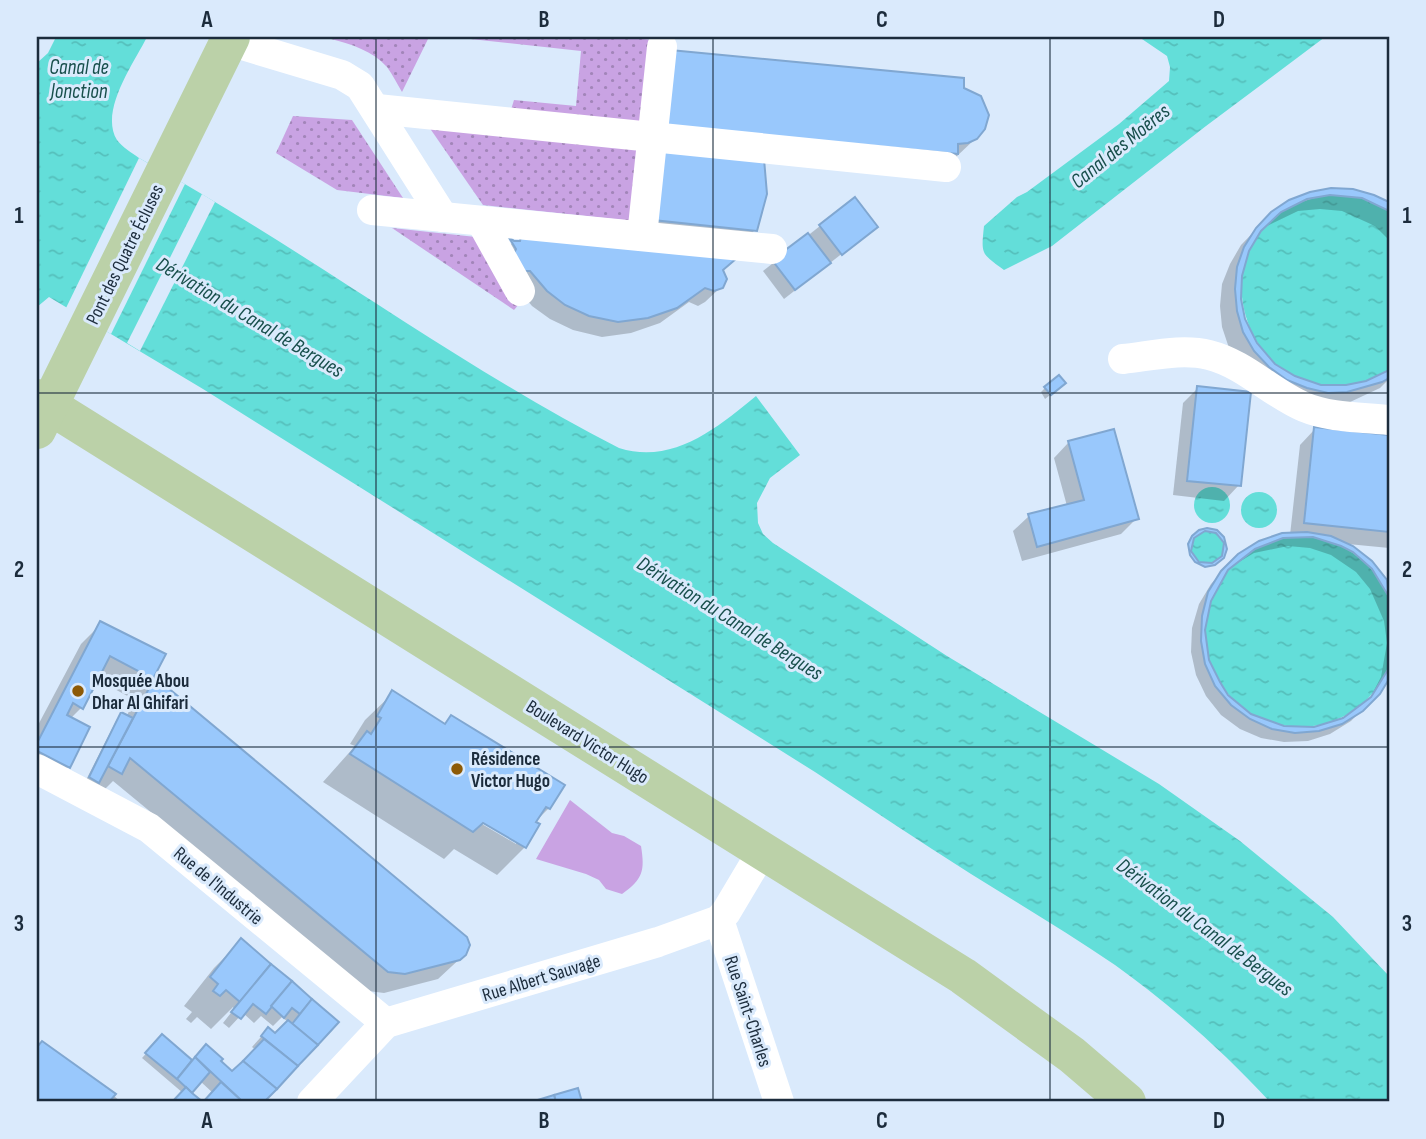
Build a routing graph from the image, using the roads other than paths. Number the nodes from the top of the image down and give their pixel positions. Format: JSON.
{"nodes":[{"id":1,"x":230,"y":39,"type":"edge"},
{"id":2,"x":662,"y":47,"type":"dead end"},
{"id":3,"x":377,"y":109,"type":"junction"},
{"id":4,"x":652,"y":139,"type":"junction"},
{"id":5,"x":946,"y":167,"type":"dead end"},
{"id":6,"x":372,"y":210,"type":"dead end"},
{"id":7,"x":443,"y":217,"type":"junction"},
{"id":8,"x":481,"y":221,"type":"junction"},
{"id":9,"x":642,"y":236,"type":"junction"},
{"id":10,"x":772,"y":249,"type":"dead end"},
{"id":11,"x":520,"y":291,"type":"dead end"},
{"id":12,"x":1123,"y":359,"type":"dead end"},
{"id":13,"x":41,"y":411,"type":"edge"},
{"id":14,"x":1389,"y":420,"type":"edge"},
{"id":15,"x":37,"y":769,"type":"edge"},
{"id":16,"x":763,"y":850,"type":"junction"},
{"id":17,"x":719,"y":920,"type":"junction"},
{"id":18,"x":386,"y":1023,"type":"junction"},
{"id":19,"x":312,"y":1102,"type":"edge"},
{"id":20,"x":779,"y":1102,"type":"edge"},
{"id":21,"x":1127,"y":1102,"type":"edge"}],
"edges":[{"from":1,"to":3,"type":"street"},
{"from":1,"to":13,"type":"main road","name":"Pont des Quatre Écluses"},
{"from":2,"to":4,"type":"street"},
{"from":3,"to":4,"type":"street"},
{"from":3,"to":7,"type":"street"},
{"from":4,"to":5,"type":"street"},
{"from":4,"to":9,"type":"street"},
{"from":6,"to":7,"type":"street"},
{"from":7,"to":8,"type":"street"},
{"from":8,"to":9,"type":"street"},
{"from":8,"to":11,"type":"street"},
{"from":9,"to":10,"type":"street"},
{"from":12,"to":14,"type":"street"},
{"from":13,"to":16,"type":"main road","name":"Boulevard Victor Hugo"},
{"from":15,"to":18,"type":"street","name":"Rue de l'Industrie"},
{"from":16,"to":17,"type":"street"},
{"from":16,"to":21,"type":"main road","name":"Boulevard Victor Hugo"},
{"from":17,"to":18,"type":"street","name":"Rue Albert Sauvage"},
{"from":17,"to":20,"type":"street","name":"Rue Saint-Charles"},
{"from":18,"to":19,"type":"street"}]}
